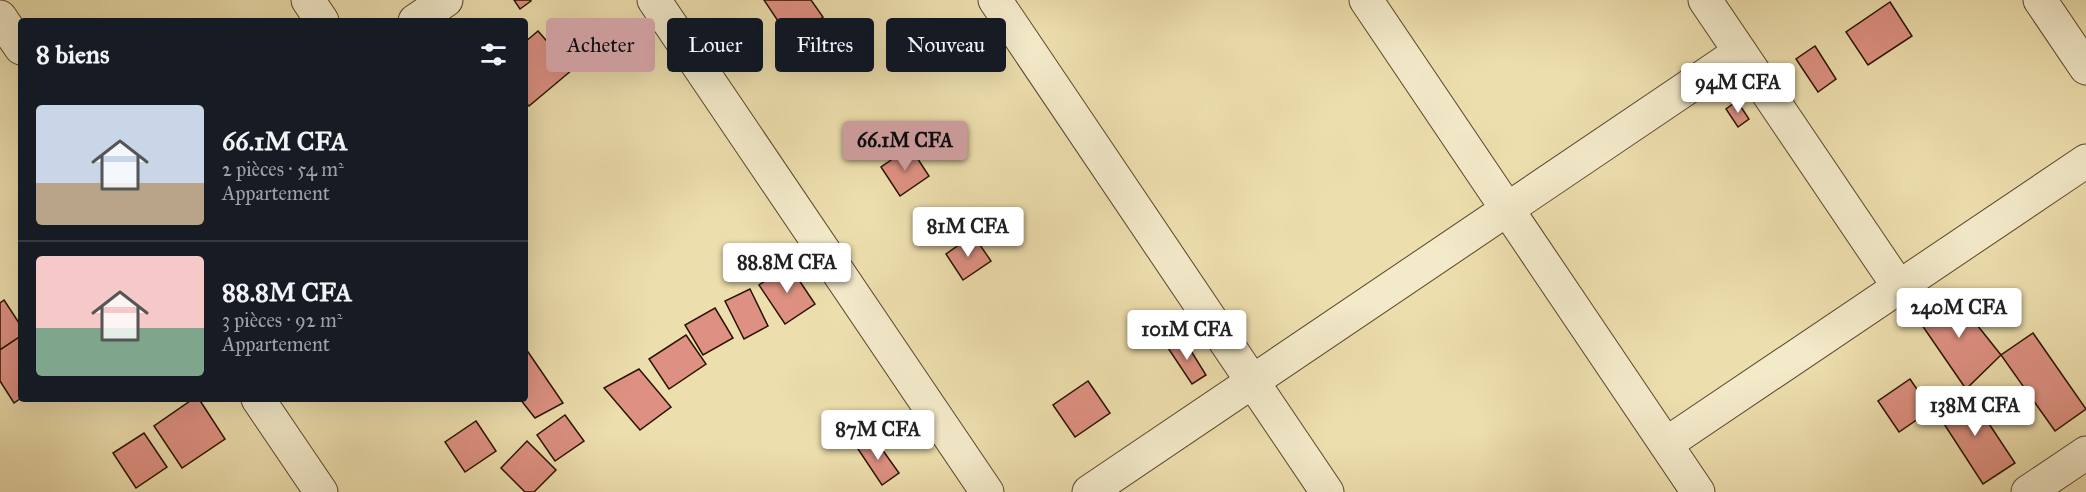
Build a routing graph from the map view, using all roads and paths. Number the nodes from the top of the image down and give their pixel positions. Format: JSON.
{"nodes":[{"id":1,"x":308,"y":0,"type":"edge"},
{"id":2,"x":446,"y":0,"type":"edge"},
{"id":3,"x":654,"y":0,"type":"edge"},
{"id":4,"x":995,"y":0,"type":"edge"},
{"id":5,"x":1366,"y":0,"type":"edge"},
{"id":6,"x":1705,"y":0,"type":"edge"},
{"id":7,"x":2040,"y":0,"type":"edge"},
{"id":8,"x":0,"y":17,"type":"edge"},
{"id":9,"x":320,"y":18,"type":"edge"},
{"id":10,"x":419,"y":18,"type":"edge"},
{"id":11,"x":18,"y":44,"type":"edge"},
{"id":12,"x":1740,"y":52,"type":"junction"},
{"id":13,"x":2086,"y":68,"type":"edge"},
{"id":14,"x":2086,"y":161,"type":"edge"},
{"id":15,"x":1507,"y":209,"type":"junction"},
{"id":16,"x":1899,"y":287,"type":"junction"},
{"id":17,"x":1253,"y":381,"type":"junction"},
{"id":18,"x":260,"y":402,"type":"edge"},
{"id":19,"x":1666,"y":444,"type":"junction"},
{"id":20,"x":2086,"y":453,"type":"edge"},
{"id":21,"x":321,"y":492,"type":"edge"},
{"id":22,"x":987,"y":492,"type":"edge"},
{"id":23,"x":1089,"y":492,"type":"edge"},
{"id":24,"x":1327,"y":492,"type":"edge"},
{"id":25,"x":1698,"y":492,"type":"edge"},
{"id":26,"x":2028,"y":492,"type":"edge"}],
"edges":[{"from":1,"to":9,"type":"street"},
{"from":2,"to":10,"type":"street"},
{"from":3,"to":22,"type":"street"},
{"from":4,"to":17,"type":"street"},
{"from":5,"to":15,"type":"street"},
{"from":6,"to":12,"type":"street"},
{"from":7,"to":13,"type":"street"},
{"from":8,"to":11,"type":"street"},
{"from":12,"to":15,"type":"street"},
{"from":12,"to":16,"type":"street"},
{"from":14,"to":16,"type":"street"},
{"from":15,"to":17,"type":"street"},
{"from":15,"to":19,"type":"street"},
{"from":16,"to":19,"type":"street"},
{"from":17,"to":23,"type":"street"},
{"from":17,"to":24,"type":"street"},
{"from":18,"to":21,"type":"street"},
{"from":19,"to":25,"type":"street"},
{"from":20,"to":26,"type":"street"}]}
